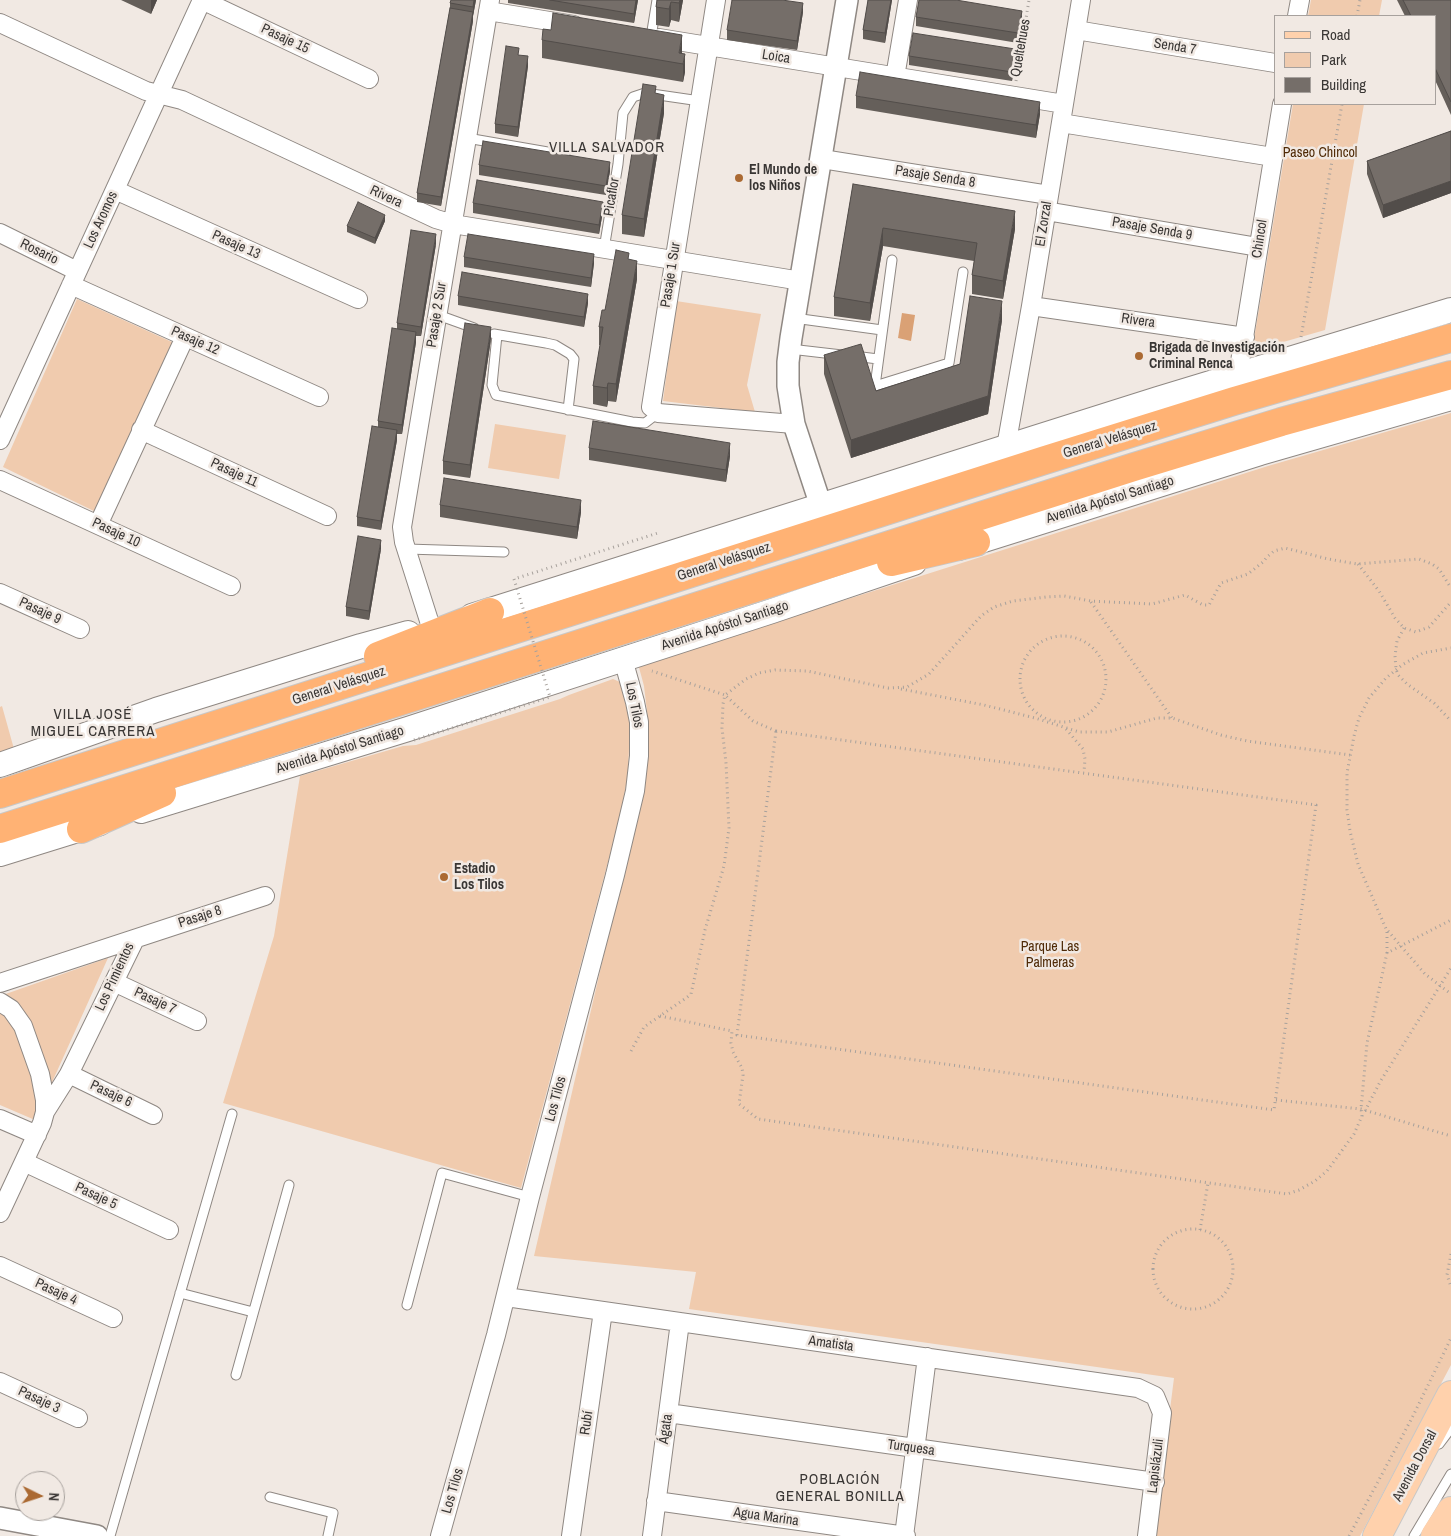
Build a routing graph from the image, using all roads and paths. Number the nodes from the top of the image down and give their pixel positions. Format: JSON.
{"nodes":[{"id":1,"x":202,"y":0,"type":"edge"},
{"id":2,"x":657,"y":0,"type":"edge"},
{"id":3,"x":716,"y":0,"type":"edge"},
{"id":4,"x":848,"y":0,"type":"edge"},
{"id":5,"x":908,"y":0,"type":"edge"},
{"id":6,"x":1029,"y":0,"type":"edge"},
{"id":7,"x":1081,"y":0,"type":"edge"},
{"id":8,"x":1300,"y":0,"type":"edge"},
{"id":9,"x":1360,"y":0,"type":"edge"},
{"id":10,"x":489,"y":5,"type":"edge"},
{"id":11,"x":1297,"y":15,"type":"edge"},
{"id":12,"x":1357,"y":15,"type":"edge"},
{"id":13,"x":0,"y":23,"type":"edge"},
{"id":14,"x":593,"y":28,"type":"edge"},
{"id":15,"x":1076,"y":30,"type":"junction"},
{"id":16,"x":632,"y":34,"type":"edge"},
{"id":17,"x":651,"y":37,"type":"junction"},
{"id":18,"x":709,"y":46,"type":"junction"},
{"id":19,"x":1274,"y":63,"type":"edge"},
{"id":20,"x":836,"y":67,"type":"junction"},
{"id":21,"x":895,"y":76,"type":"junction"},
{"id":22,"x":369,"y":79,"type":"dead end"},
{"id":23,"x":160,"y":94,"type":"junction"},
{"id":24,"x":1013,"y":96,"type":"junction"},
{"id":25,"x":700,"y":101,"type":"junction"},
{"id":26,"x":1064,"y":104,"type":"junction"},
{"id":27,"x":1282,"y":105,"type":"edge"},
{"id":28,"x":1342,"y":105,"type":"edge"},
{"id":29,"x":1061,"y":123,"type":"junction"},
{"id":30,"x":467,"y":138,"type":"junction"},
{"id":31,"x":570,"y":156,"type":"edge"},
{"id":32,"x":1273,"y":157,"type":"junction"},
{"id":33,"x":822,"y":159,"type":"junction"},
{"id":34,"x":115,"y":190,"type":"junction"},
{"id":35,"x":1048,"y":203,"type":"junction"},
{"id":36,"x":452,"y":224,"type":"junction"},
{"id":37,"x":0,"y":233,"type":"edge"},
{"id":38,"x":1258,"y":247,"type":"junction"},
{"id":39,"x":604,"y":248,"type":"junction"},
{"id":40,"x":674,"y":260,"type":"junction"},
{"id":41,"x":892,"y":260,"type":"dead end"},
{"id":42,"x":963,"y":272,"type":"dead end"},
{"id":43,"x":74,"y":278,"type":"junction"},
{"id":44,"x":800,"y":281,"type":"junction"},
{"id":45,"x":358,"y":299,"type":"dead end"},
{"id":46,"x":1031,"y":306,"type":"junction"},
{"id":47,"x":1451,"y":310,"type":"edge"},
{"id":48,"x":438,"y":315,"type":"junction"},
{"id":49,"x":794,"y":318,"type":"junction"},
{"id":50,"x":882,"y":330,"type":"junction"},
{"id":51,"x":497,"y":335,"type":"junction"},
{"id":52,"x":185,"y":337,"type":"junction"},
{"id":53,"x":1244,"y":337,"type":"junction"},
{"id":54,"x":1451,"y":338,"type":"edge"},
{"id":55,"x":790,"y":349,"type":"junction"},
{"id":56,"x":1297,"y":356,"type":"junction"},
{"id":57,"x":878,"y":359,"type":"junction"},
{"id":58,"x":1238,"y":374,"type":"junction"},
{"id":59,"x":1451,"y":375,"type":"edge"},
{"id":60,"x":319,"y":397,"type":"dead end"},
{"id":61,"x":1451,"y":398,"type":"edge"},
{"id":62,"x":568,"y":410,"type":"junction"},
{"id":63,"x":658,"y":413,"type":"junction"},
{"id":64,"x":794,"y":424,"type":"junction"},
{"id":65,"x":141,"y":430,"type":"junction"},
{"id":66,"x":0,"y":440,"type":"edge"},
{"id":67,"x":1006,"y":447,"type":"junction"},
{"id":68,"x":0,"y":480,"type":"edge"},
{"id":69,"x":821,"y":506,"type":"junction"},
{"id":70,"x":327,"y":516,"type":"dead end"},
{"id":71,"x":98,"y":525,"type":"junction"},
{"id":72,"x":658,"y":533,"type":"dead end"},
{"id":73,"x":976,"y":542,"type":"junction"},
{"id":74,"x":407,"y":549,"type":"junction"},
{"id":75,"x":504,"y":552,"type":"dead end"},
{"id":76,"x":1357,"y":564,"type":"junction"},
{"id":77,"x":231,"y":586,"type":"dead end"},
{"id":78,"x":1451,"y":588,"type":"edge"},
{"id":79,"x":0,"y":593,"type":"edge"},
{"id":80,"x":1091,"y":601,"type":"junction"},
{"id":81,"x":1451,"y":602,"type":"edge"},
{"id":82,"x":690,"y":609,"type":"junction"},
{"id":83,"x":490,"y":612,"type":"junction"},
{"id":84,"x":430,"y":626,"type":"junction"},
{"id":85,"x":1404,"y":628,"type":"junction"},
{"id":86,"x":80,"y":630,"type":"dead end"},
{"id":87,"x":1451,"y":648,"type":"edge"},
{"id":88,"x":623,"y":659,"type":"junction"},
{"id":89,"x":648,"y":670,"type":"dead end"},
{"id":90,"x":1396,"y":670,"type":"junction"},
{"id":91,"x":898,"y":688,"type":"junction"},
{"id":92,"x":725,"y":695,"type":"junction"},
{"id":93,"x":1172,"y":718,"type":"junction"},
{"id":94,"x":1059,"y":721,"type":"junction"},
{"id":95,"x":1451,"y":721,"type":"edge"},
{"id":96,"x":211,"y":726,"type":"junction"},
{"id":97,"x":1065,"y":728,"type":"junction"},
{"id":98,"x":776,"y":731,"type":"junction"},
{"id":99,"x":279,"y":740,"type":"junction"},
{"id":100,"x":414,"y":740,"type":"dead end"},
{"id":101,"x":1350,"y":755,"type":"junction"},
{"id":102,"x":0,"y":765,"type":"edge"},
{"id":103,"x":1084,"y":772,"type":"junction"},
{"id":104,"x":0,"y":794,"type":"edge"},
{"id":105,"x":0,"y":829,"type":"edge"},
{"id":106,"x":81,"y":829,"type":"junction"},
{"id":107,"x":0,"y":854,"type":"edge"},
{"id":108,"x":265,"y":896,"type":"dead end"},
{"id":109,"x":1451,"y":920,"type":"edge"},
{"id":110,"x":1387,"y":931,"type":"junction"},
{"id":111,"x":135,"y":939,"type":"junction"},
{"id":112,"x":1400,"y":947,"type":"junction"},
{"id":113,"x":1387,"y":953,"type":"junction"},
{"id":114,"x":1451,"y":968,"type":"edge"},
{"id":115,"x":114,"y":982,"type":"junction"},
{"id":116,"x":0,"y":984,"type":"edge"},
{"id":117,"x":1440,"y":985,"type":"junction"},
{"id":118,"x":1451,"y":994,"type":"edge"},
{"id":119,"x":0,"y":1002,"type":"edge"},
{"id":120,"x":660,"y":1016,"type":"junction"},
{"id":121,"x":197,"y":1021,"type":"dead end"},
{"id":122,"x":631,"y":1051,"type":"dead end"},
{"id":123,"x":69,"y":1074,"type":"junction"},
{"id":124,"x":1276,"y":1100,"type":"junction"},
{"id":125,"x":1363,"y":1110,"type":"junction"},
{"id":126,"x":45,"y":1112,"type":"junction"},
{"id":127,"x":153,"y":1114,"type":"dead end"},
{"id":128,"x":232,"y":1114,"type":"dead end"},
{"id":129,"x":0,"y":1119,"type":"edge"},
{"id":130,"x":37,"y":1136,"type":"junction"},
{"id":131,"x":1451,"y":1136,"type":"edge"},
{"id":132,"x":24,"y":1162,"type":"junction"},
{"id":133,"x":1208,"y":1183,"type":"junction"},
{"id":134,"x":289,"y":1185,"type":"dead end"},
{"id":135,"x":530,"y":1196,"type":"junction"},
{"id":136,"x":0,"y":1213,"type":"edge"},
{"id":137,"x":169,"y":1230,"type":"dead end"},
{"id":138,"x":1200,"y":1230,"type":"junction"},
{"id":139,"x":1451,"y":1254,"type":"edge"},
{"id":140,"x":0,"y":1266,"type":"edge"},
{"id":141,"x":1451,"y":1287,"type":"edge"},
{"id":142,"x":180,"y":1293,"type":"junction"},
{"id":143,"x":506,"y":1297,"type":"junction"},
{"id":144,"x":407,"y":1305,"type":"dead end"},
{"id":145,"x":603,"y":1311,"type":"junction"},
{"id":146,"x":253,"y":1312,"type":"junction"},
{"id":147,"x":113,"y":1318,"type":"dead end"},
{"id":148,"x":680,"y":1322,"type":"junction"},
{"id":149,"x":1451,"y":1338,"type":"edge"},
{"id":150,"x":927,"y":1357,"type":"junction"},
{"id":151,"x":236,"y":1375,"type":"dead end"},
{"id":152,"x":0,"y":1382,"type":"edge"},
{"id":153,"x":1451,"y":1395,"type":"edge"},
{"id":154,"x":1155,"y":1396,"type":"joint"},
{"id":155,"x":668,"y":1413,"type":"junction"},
{"id":156,"x":78,"y":1418,"type":"dead end"},
{"id":157,"x":1451,"y":1428,"type":"edge"},
{"id":158,"x":916,"y":1448,"type":"junction"},
{"id":159,"x":1435,"y":1450,"type":"dead end"},
{"id":160,"x":1451,"y":1474,"type":"edge"},
{"id":161,"x":1419,"y":1477,"type":"dead end"},
{"id":162,"x":1154,"y":1482,"type":"junction"},
{"id":163,"x":270,"y":1497,"type":"dead end"},
{"id":164,"x":656,"y":1501,"type":"junction"},
{"id":165,"x":1451,"y":1511,"type":"edge"},
{"id":166,"x":0,"y":1518,"type":"edge"},
{"id":167,"x":97,"y":1536,"type":"edge"},
{"id":168,"x":110,"y":1536,"type":"edge"},
{"id":169,"x":328,"y":1536,"type":"edge"},
{"id":170,"x":440,"y":1536,"type":"edge"},
{"id":171,"x":570,"y":1536,"type":"edge"},
{"id":172,"x":652,"y":1536,"type":"edge"},
{"id":173,"x":905,"y":1536,"type":"edge"},
{"id":174,"x":1147,"y":1536,"type":"edge"},
{"id":175,"x":1349,"y":1536,"type":"edge"},
{"id":176,"x":1377,"y":1536,"type":"edge"},
{"id":177,"x":1386,"y":1536,"type":"edge"},
{"id":178,"x":1414,"y":1536,"type":"edge"},
{"id":179,"x":1435,"y":1536,"type":"edge"}],
"edges":[{"from":1,"to":22,"type":"street","name":"Pasaje 15"},
{"from":1,"to":23,"type":"street","name":"Los Aromos"},
{"from":2,"to":17,"type":"lane"},
{"from":3,"to":18,"type":"street","name":"Pasaje 1 Sur"},
{"from":4,"to":20,"type":"street"},
{"from":5,"to":21,"type":"street"},
{"from":6,"to":24,"type":"path","name":"Queltehues"},
{"from":7,"to":15,"type":"street","name":"El Zorzal"},
{"from":8,"to":11,"type":"street"},
{"from":9,"to":12,"type":"path"},
{"from":10,"to":14,"type":"street"},
{"from":10,"to":30,"type":"street","name":"Pasaje 2 Sur"},
{"from":13,"to":23,"type":"street","name":"Rivera"},
{"from":15,"to":19,"type":"street","name":"Senda 7"},
{"from":15,"to":26,"type":"street","name":"El Zorzal"},
{"from":16,"to":17,"type":"street","name":"Loica"},
{"from":17,"to":18,"type":"street","name":"Loica"},
{"from":18,"to":20,"type":"street","name":"Loica"},
{"from":18,"to":25,"type":"street","name":"Pasaje 1 Sur"},
{"from":20,"to":21,"type":"street","name":"Loica"},
{"from":20,"to":33,"type":"street"},
{"from":21,"to":24,"type":"street","name":"Loica"},
{"from":23,"to":34,"type":"street","name":"Los Aromos"},
{"from":23,"to":36,"type":"street","name":"Rivera"},
{"from":24,"to":26,"type":"street","name":"Loica"},
{"from":25,"to":39,"type":"lane","name":"Picaflor"},
{"from":25,"to":40,"type":"street","name":"Pasaje 1 Sur"},
{"from":26,"to":29,"type":"street","name":"El Zorzal"},
{"from":27,"to":32,"type":"street","name":"Chincol"},
{"from":28,"to":56,"type":"path"},
{"from":29,"to":32,"type":"street"},
{"from":29,"to":35,"type":"street","name":"El Zorzal"},
{"from":30,"to":31,"type":"lane"},
{"from":30,"to":36,"type":"street","name":"Pasaje 2 Sur"},
{"from":32,"to":38,"type":"street","name":"Chincol"},
{"from":33,"to":35,"type":"street","name":"Pasaje Senda 8"},
{"from":33,"to":44,"type":"street"},
{"from":34,"to":43,"type":"street","name":"Los Aromos"},
{"from":34,"to":45,"type":"street","name":"Pasaje 13"},
{"from":35,"to":38,"type":"street","name":"Pasaje Senda 9"},
{"from":35,"to":46,"type":"street","name":"El Zorzal"},
{"from":36,"to":39,"type":"street","name":"Rivera"},
{"from":36,"to":48,"type":"street","name":"Pasaje 2 Sur"},
{"from":37,"to":43,"type":"street","name":"Rosario"},
{"from":38,"to":53,"type":"street","name":"Chincol"},
{"from":39,"to":40,"type":"street","name":"Rivera"},
{"from":40,"to":44,"type":"street","name":"Rivera"},
{"from":40,"to":63,"type":"street","name":"Pasaje 1 Sur"},
{"from":41,"to":50,"type":"lane"},
{"from":42,"to":57,"type":"lane"},
{"from":43,"to":52,"type":"street","name":"Pasaje 12"},
{"from":43,"to":66,"type":"street","name":"Los Aromos"},
{"from":44,"to":49,"type":"street"},
{"from":46,"to":53,"type":"street","name":"Rivera"},
{"from":46,"to":67,"type":"street","name":"El Zorzal"},
{"from":47,"to":56,"type":"main road"},
{"from":48,"to":51,"type":"lane"},
{"from":48,"to":74,"type":"street","name":"Pasaje 2 Sur"},
{"from":49,"to":50,"type":"lane"},
{"from":49,"to":55,"type":"street"},
{"from":50,"to":57,"type":"lane"},
{"from":51,"to":62,"type":"lane"},
{"from":51,"to":62,"type":"lane"},
{"from":52,"to":60,"type":"street","name":"Pasaje 12"},
{"from":52,"to":65,"type":"street"},
{"from":53,"to":58,"type":"street","name":"Chincol"},
{"from":54,"to":96,"type":"highway","name":"General Velásquez"},
{"from":55,"to":57,"type":"lane"},
{"from":55,"to":64,"type":"street"},
{"from":56,"to":58,"type":"main road"},
{"from":58,"to":67,"type":"main road"},
{"from":59,"to":82,"type":"highway"},
{"from":61,"to":73,"type":"main road","name":"Avenida Apóstol Santiago"},
{"from":62,"to":63,"type":"lane"},
{"from":63,"to":64,"type":"street"},
{"from":64,"to":69,"type":"street"},
{"from":65,"to":70,"type":"street","name":"Pasaje 11"},
{"from":65,"to":71,"type":"street"},
{"from":67,"to":69,"type":"main road"},
{"from":68,"to":71,"type":"street","name":"Pasaje 10"},
{"from":69,"to":83,"type":"main road"},
{"from":71,"to":77,"type":"street","name":"Pasaje 10"},
{"from":72,"to":100,"type":"path","bridge":true},
{"from":73,"to":82,"type":"highway"},
{"from":73,"to":88,"type":"main road","name":"Avenida Apóstol Santiago"},
{"from":74,"to":75,"type":"lane"},
{"from":74,"to":84,"type":"street","name":"Pasaje 2 Sur"},
{"from":76,"to":78,"type":"path"},
{"from":76,"to":80,"type":"path"},
{"from":76,"to":85,"type":"path"},
{"from":79,"to":86,"type":"street","name":"Pasaje 9"},
{"from":80,"to":91,"type":"path"},
{"from":80,"to":93,"type":"path"},
{"from":81,"to":85,"type":"path"},
{"from":82,"to":99,"type":"highway"},
{"from":83,"to":84,"type":"main road"},
{"from":83,"to":96,"type":"highway"},
{"from":84,"to":102,"type":"main road"},
{"from":85,"to":90,"type":"path"},
{"from":87,"to":90,"type":"path"},
{"from":88,"to":106,"type":"main road","name":"Avenida Apóstol Santiago"},
{"from":88,"to":135,"type":"street","name":"Los Tilos"},
{"from":89,"to":92,"type":"path"},
{"from":90,"to":95,"type":"path"},
{"from":90,"to":101,"type":"path"},
{"from":91,"to":92,"type":"path"},
{"from":91,"to":97,"type":"path"},
{"from":92,"to":98,"type":"path"},
{"from":92,"to":120,"type":"path"},
{"from":93,"to":97,"type":"path"},
{"from":93,"to":101,"type":"path"},
{"from":94,"to":94,"type":"path"},
{"from":94,"to":97,"type":"path"},
{"from":96,"to":104,"type":"highway","name":"General Velásquez"},
{"from":97,"to":103,"type":"path"},
{"from":98,"to":103,"type":"path"},
{"from":98,"to":124,"type":"path"},
{"from":99,"to":105,"type":"highway"},
{"from":99,"to":106,"type":"highway"},
{"from":101,"to":110,"type":"path"},
{"from":103,"to":124,"type":"path"},
{"from":106,"to":107,"type":"main road","name":"Avenida Apóstol Santiago"},
{"from":108,"to":111,"type":"street","name":"Pasaje 8"},
{"from":109,"to":112,"type":"path"},
{"from":110,"to":112,"type":"path"},
{"from":110,"to":113,"type":"path"},
{"from":111,"to":115,"type":"street","name":"Los Pimientos"},
{"from":111,"to":116,"type":"street","name":"Los Pimientos"},
{"from":112,"to":113,"type":"path"},
{"from":112,"to":117,"type":"path"},
{"from":113,"to":125,"type":"path"},
{"from":114,"to":117,"type":"path"},
{"from":115,"to":121,"type":"street","name":"Pasaje 7"},
{"from":115,"to":123,"type":"street","name":"Los Pimientos"},
{"from":117,"to":118,"type":"path"},
{"from":117,"to":125,"type":"path"},
{"from":119,"to":126,"type":"street","name":"Los Pimientos"},
{"from":120,"to":122,"type":"path"},
{"from":120,"to":133,"type":"path"},
{"from":123,"to":126,"type":"street","name":"Los Pimientos"},
{"from":123,"to":127,"type":"street","name":"Pasaje 6"},
{"from":124,"to":125,"type":"path"},
{"from":125,"to":131,"type":"path"},
{"from":125,"to":133,"type":"path"},
{"from":126,"to":130,"type":"street","name":"Los Pimientos"},
{"from":128,"to":142,"type":"lane"},
{"from":129,"to":130,"type":"street"},
{"from":130,"to":132,"type":"street","name":"Los Pimientos"},
{"from":132,"to":136,"type":"street","name":"Los Pimientos"},
{"from":132,"to":137,"type":"street","name":"Pasaje 5"},
{"from":133,"to":138,"type":"path"},
{"from":134,"to":146,"type":"lane"},
{"from":135,"to":143,"type":"street","name":"Los Tilos"},
{"from":135,"to":144,"type":"lane"},
{"from":138,"to":138,"type":"path"},
{"from":139,"to":141,"type":"path"},
{"from":140,"to":147,"type":"street","name":"Pasaje 4"},
{"from":142,"to":146,"type":"lane"},
{"from":142,"to":168,"type":"lane"},
{"from":143,"to":145,"type":"street","name":"Amatista"},
{"from":143,"to":170,"type":"street","name":"Los Tilos"},
{"from":145,"to":148,"type":"street","name":"Amatista"},
{"from":145,"to":171,"type":"street","name":"Rubí"},
{"from":146,"to":151,"type":"lane"},
{"from":148,"to":150,"type":"street","name":"Amatista"},
{"from":148,"to":155,"type":"street","name":"Ágata"},
{"from":149,"to":175,"type":"path"},
{"from":150,"to":154,"type":"street","name":"Amatista"},
{"from":150,"to":158,"type":"street"},
{"from":152,"to":156,"type":"street","name":"Pasaje 3"},
{"from":153,"to":176,"type":"main road","name":"Avenida Dorsal"},
{"from":154,"to":162,"type":"street","name":"Lapislázuli"},
{"from":155,"to":158,"type":"street","name":"Turquesa"},
{"from":155,"to":164,"type":"street","name":"Ágata"},
{"from":157,"to":159,"type":"lane"},
{"from":158,"to":162,"type":"street","name":"Turquesa"},
{"from":158,"to":173,"type":"street"},
{"from":160,"to":178,"type":"lane"},
{"from":161,"to":177,"type":"lane"},
{"from":162,"to":174,"type":"street","name":"Lapislázuli"},
{"from":163,"to":169,"type":"lane"},
{"from":164,"to":172,"type":"street","name":"Ágata"},
{"from":164,"to":173,"type":"street","name":"Agua Marina"},
{"from":165,"to":179,"type":"main road"},
{"from":166,"to":167,"type":"street"}]}
